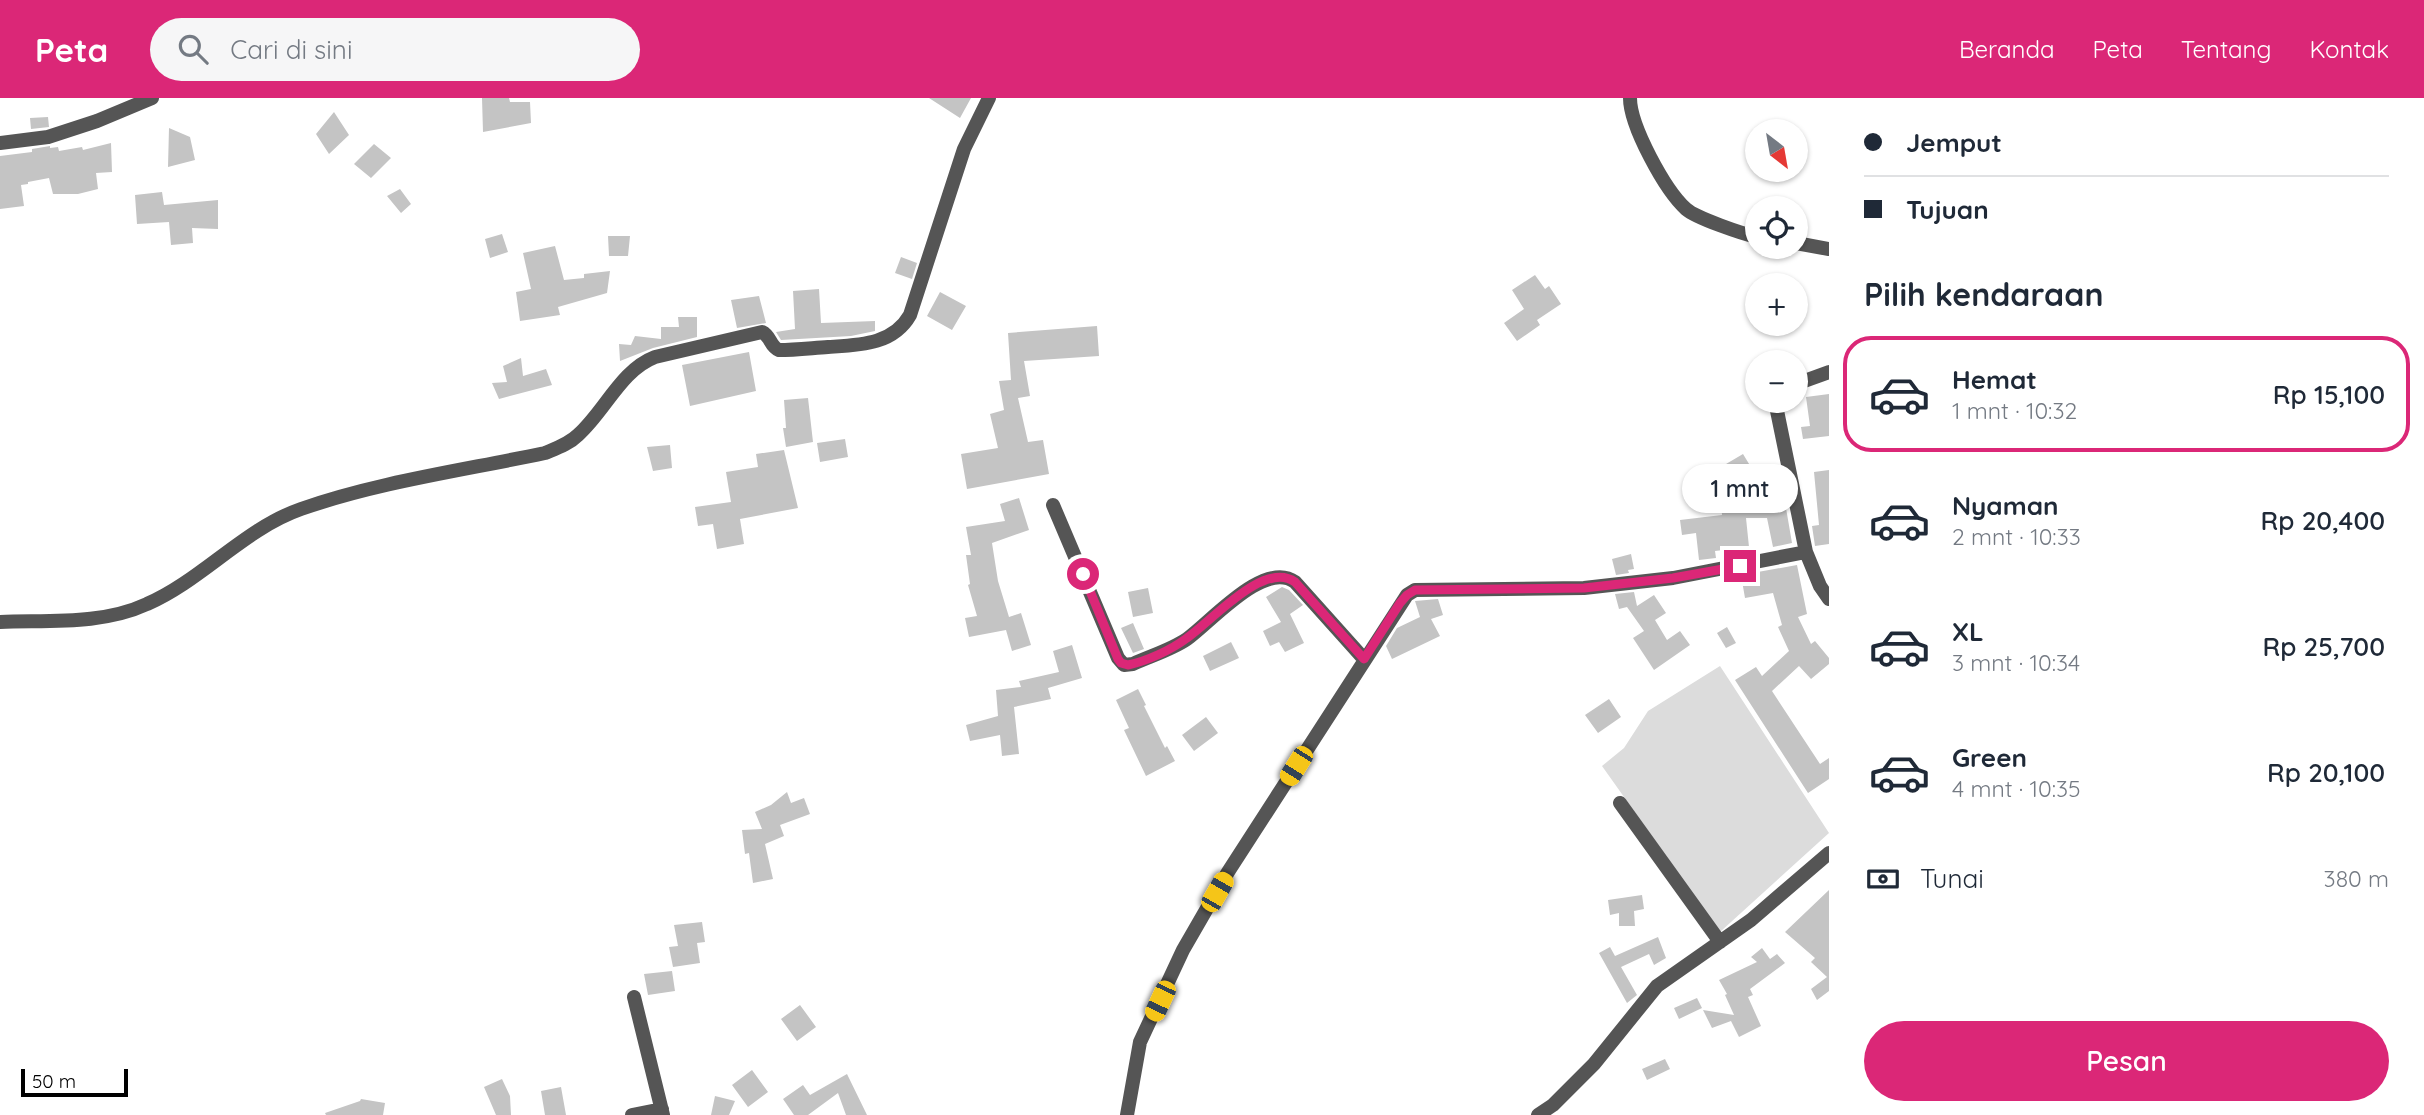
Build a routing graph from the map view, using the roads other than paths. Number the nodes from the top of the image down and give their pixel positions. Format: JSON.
{"nodes":[{"id":1,"x":152,"y":98,"type":"edge"},
{"id":2,"x":989,"y":98,"type":"edge"},
{"id":3,"x":1630,"y":98,"type":"edge"},
{"id":4,"x":0,"y":144,"type":"edge"},
{"id":5,"x":1745,"y":234,"type":"edge"},
{"id":6,"x":1808,"y":245,"type":"edge"},
{"id":7,"x":1829,"y":249,"type":"edge"},
{"id":8,"x":1829,"y":372,"type":"edge"},
{"id":9,"x":1808,"y":380,"type":"edge"},
{"id":10,"x":1777,"y":413,"type":"edge"},
{"id":11,"x":1053,"y":505,"type":"dead end"},
{"id":12,"x":1806,"y":552,"type":"junction"},
{"id":13,"x":1829,"y":599,"type":"edge"},
{"id":14,"x":0,"y":622,"type":"edge"},
{"id":15,"x":1364,"y":659,"type":"junction"},
{"id":16,"x":1620,"y":803,"type":"dead end"},
{"id":17,"x":1829,"y":853,"type":"edge"},
{"id":18,"x":1720,"y":942,"type":"junction"},
{"id":19,"x":634,"y":998,"type":"dead end"},
{"id":20,"x":1554,"y":1110,"type":"edge"},
{"id":21,"x":663,"y":1112,"type":"edge"},
{"id":22,"x":632,"y":1115,"type":"edge"},
{"id":23,"x":1127,"y":1115,"type":"edge"},
{"id":24,"x":1538,"y":1115,"type":"edge"}],
"edges":[{"from":1,"to":4,"type":"street"},
{"from":2,"to":14,"type":"street"},
{"from":3,"to":5,"type":"street"},
{"from":6,"to":7,"type":"street"},
{"from":8,"to":9,"type":"street"},
{"from":10,"to":12,"type":"street"},
{"from":11,"to":15,"type":"street"},
{"from":12,"to":13,"type":"street"},
{"from":12,"to":15,"type":"street"},
{"from":15,"to":23,"type":"street"},
{"from":16,"to":18,"type":"street"},
{"from":17,"to":18,"type":"street"},
{"from":18,"to":20,"type":"street"},
{"from":19,"to":21,"type":"street"},
{"from":20,"to":24,"type":"street"},
{"from":21,"to":22,"type":"street"}]}
